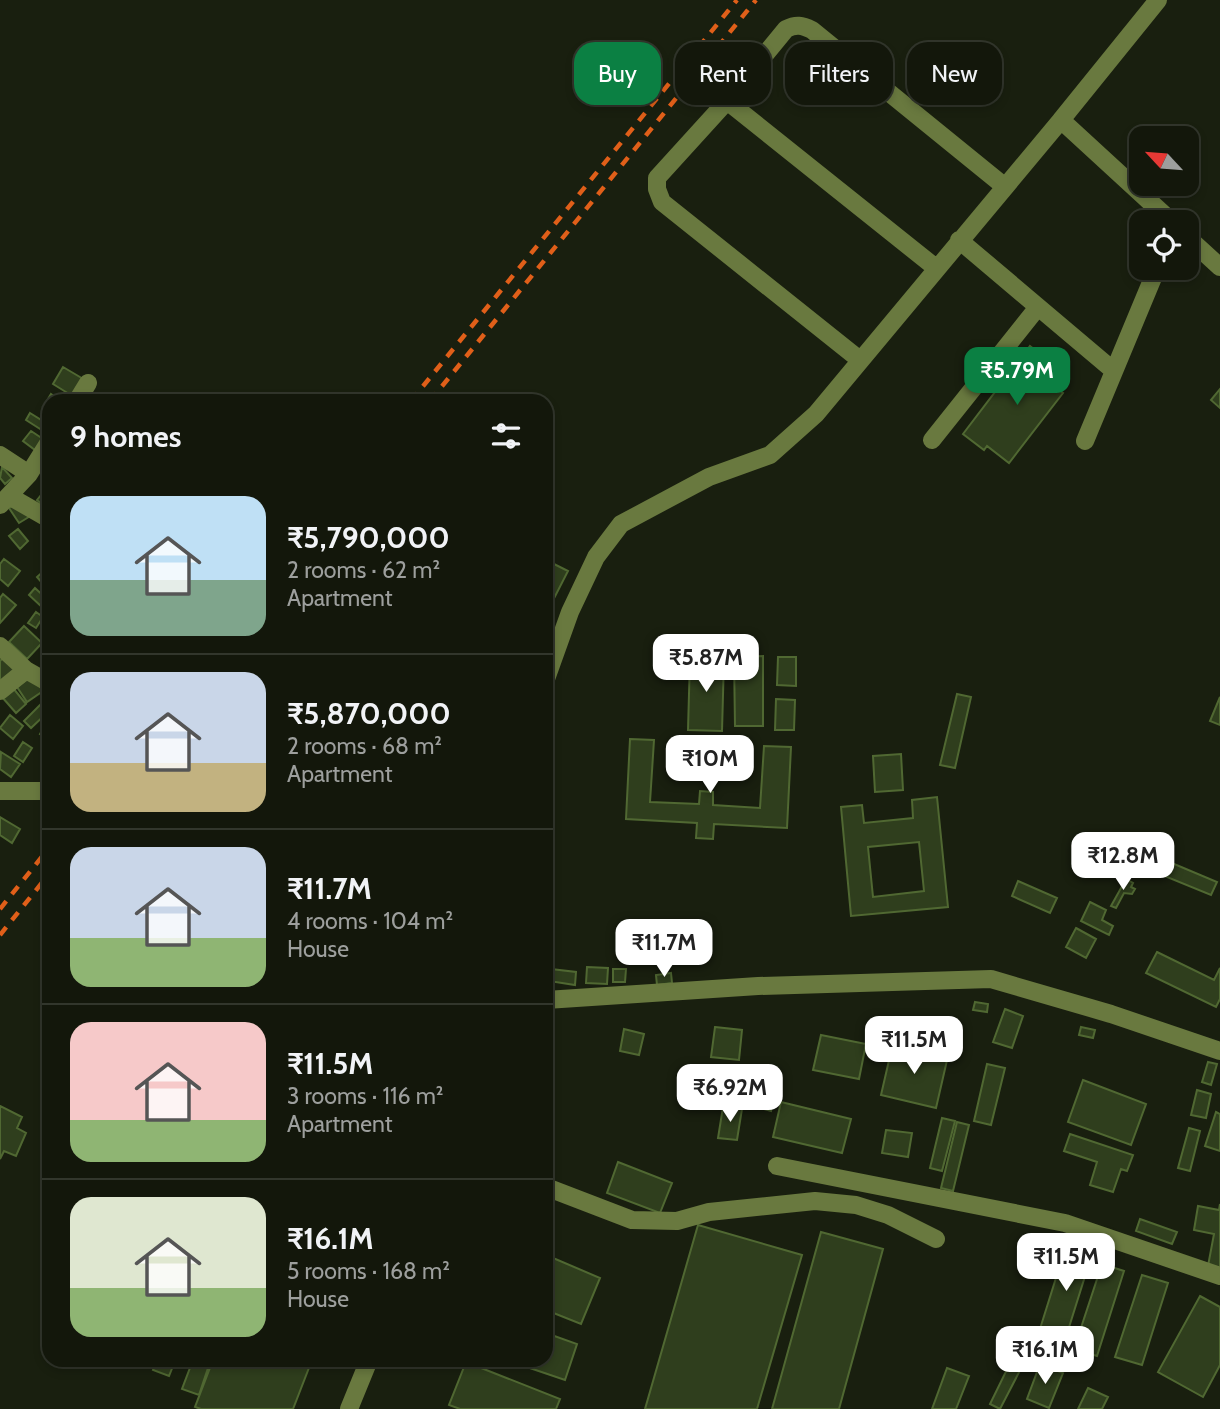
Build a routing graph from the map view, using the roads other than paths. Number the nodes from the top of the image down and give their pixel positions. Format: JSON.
{"nodes":[{"id":1,"x":1158,"y":0,"type":"edge"},
{"id":2,"x":771,"y":47,"type":"edge"},
{"id":3,"x":723,"y":105,"type":"edge"},
{"id":4,"x":732,"y":105,"type":"edge"},
{"id":5,"x":1060,"y":120,"type":"junction"},
{"id":6,"x":1004,"y":186,"type":"junction"},
{"id":7,"x":1159,"y":210,"type":"edge"},
{"id":8,"x":959,"y":240,"type":"junction"},
{"id":9,"x":1199,"y":248,"type":"edge"},
{"id":10,"x":1220,"y":267,"type":"edge"},
{"id":11,"x":936,"y":268,"type":"junction"},
{"id":12,"x":1152,"y":280,"type":"edge"},
{"id":13,"x":1038,"y":307,"type":"junction"},
{"id":14,"x":860,"y":360,"type":"junction"},
{"id":15,"x":1114,"y":371,"type":"junction"},
{"id":16,"x":88,"y":383,"type":"dead end"},
{"id":17,"x":82,"y":394,"type":"edge"},
{"id":18,"x":932,"y":440,"type":"dead end"},
{"id":19,"x":1085,"y":441,"type":"dead end"},
{"id":20,"x":42,"y":453,"type":"edge"},
{"id":21,"x":0,"y":455,"type":"edge"},
{"id":22,"x":29,"y":474,"type":"junction"},
{"id":23,"x":4,"y":500,"type":"edge"},
{"id":24,"x":42,"y":516,"type":"edge"},
{"id":25,"x":0,"y":646,"type":"edge"},
{"id":26,"x":553,"y":659,"type":"edge"},
{"id":27,"x":26,"y":670,"type":"junction"},
{"id":28,"x":42,"y":678,"type":"edge"},
{"id":29,"x":0,"y":691,"type":"edge"},
{"id":30,"x":0,"y":791,"type":"edge"},
{"id":31,"x":42,"y":791,"type":"edge"},
{"id":32,"x":553,"y":1000,"type":"edge"},
{"id":33,"x":1220,"y":1051,"type":"edge"},
{"id":34,"x":777,"y":1166,"type":"dead end"},
{"id":35,"x":553,"y":1190,"type":"edge"},
{"id":36,"x":936,"y":1239,"type":"dead end"},
{"id":37,"x":1220,"y":1276,"type":"edge"},
{"id":38,"x":366,"y":1367,"type":"edge"},
{"id":39,"x":349,"y":1409,"type":"edge"}],
"edges":[{"from":1,"to":5,"type":"street"},
{"from":2,"to":6,"type":"street"},
{"from":3,"to":14,"type":"street"},
{"from":4,"to":11,"type":"street"},
{"from":5,"to":6,"type":"street"},
{"from":5,"to":7,"type":"street"},
{"from":6,"to":8,"type":"street"},
{"from":8,"to":11,"type":"street"},
{"from":8,"to":13,"type":"street"},
{"from":9,"to":10,"type":"street"},
{"from":11,"to":14,"type":"street"},
{"from":12,"to":15,"type":"street"},
{"from":13,"to":15,"type":"street"},
{"from":13,"to":18,"type":"street"},
{"from":14,"to":26,"type":"street"},
{"from":15,"to":19,"type":"street"},
{"from":16,"to":17,"type":"street"},
{"from":20,"to":22,"type":"street"},
{"from":21,"to":22,"type":"street"},
{"from":22,"to":23,"type":"street"},
{"from":23,"to":24,"type":"street"},
{"from":25,"to":27,"type":"street"},
{"from":27,"to":28,"type":"street"},
{"from":27,"to":29,"type":"street"},
{"from":30,"to":31,"type":"street"},
{"from":32,"to":33,"type":"street"},
{"from":34,"to":37,"type":"street"},
{"from":35,"to":36,"type":"street"},
{"from":38,"to":39,"type":"street"}]}
